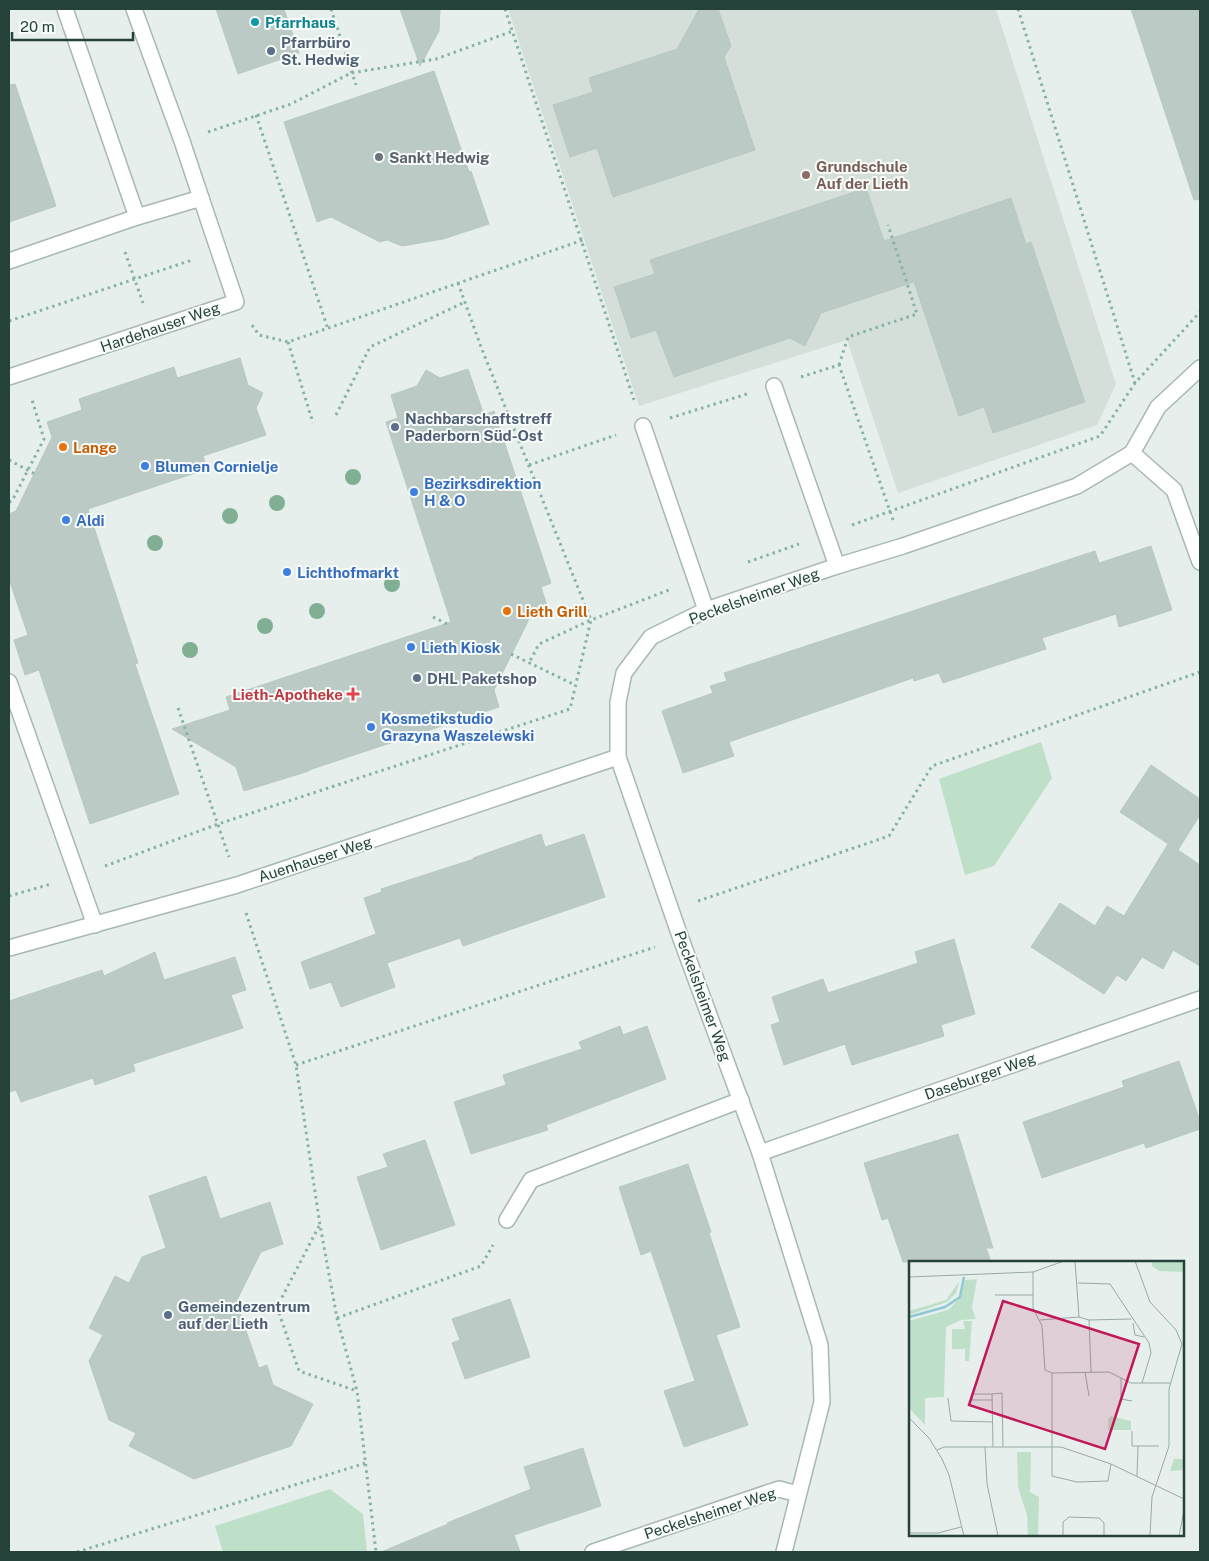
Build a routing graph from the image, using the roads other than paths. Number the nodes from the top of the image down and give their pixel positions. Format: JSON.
{"nodes":[{"id":1,"x":65,"y":9,"type":"edge"},
{"id":2,"x":134,"y":9,"type":"edge"},
{"id":3,"x":201,"y":198,"type":"junction"},
{"id":4,"x":137,"y":217,"type":"junction"},
{"id":5,"x":9,"y":261,"type":"edge"},
{"id":6,"x":1200,"y":368,"type":"edge"},
{"id":7,"x":9,"y":378,"type":"edge"},
{"id":8,"x":774,"y":386,"type":"dead end"},
{"id":9,"x":643,"y":426,"type":"road end"},
{"id":10,"x":1132,"y":453,"type":"junction"},
{"id":11,"x":1200,"y":562,"type":"edge"},
{"id":12,"x":837,"y":566,"type":"junction"},
{"id":13,"x":706,"y":610,"type":"junction"},
{"id":14,"x":9,"y":682,"type":"edge"},
{"id":15,"x":618,"y":757,"type":"junction"},
{"id":16,"x":95,"y":925,"type":"junction"},
{"id":17,"x":9,"y":948,"type":"edge"},
{"id":18,"x":1200,"y":999,"type":"edge"},
{"id":19,"x":741,"y":1100,"type":"junction"},
{"id":20,"x":760,"y":1153,"type":"junction"},
{"id":21,"x":507,"y":1220,"type":"road end"},
{"id":22,"x":798,"y":1494,"type":"junction"},
{"id":23,"x":593,"y":1552,"type":"edge"},
{"id":24,"x":784,"y":1552,"type":"edge"}],
"edges":[{"from":1,"to":4,"type":"street"},
{"from":2,"to":3,"type":"street","name":"Hardehauser Weg"},
{"from":3,"to":4,"type":"street"},
{"from":3,"to":7,"type":"street","name":"Hardehauser Weg"},
{"from":4,"to":5,"type":"street"},
{"from":6,"to":10,"type":"street","name":"Peckelsheimer Weg"},
{"from":8,"to":12,"type":"street"},
{"from":9,"to":13,"type":"street"},
{"from":10,"to":11,"type":"street"},
{"from":10,"to":12,"type":"street","name":"Peckelsheimer Weg"},
{"from":12,"to":13,"type":"street","name":"Peckelsheimer Weg"},
{"from":13,"to":15,"type":"street","name":"Peckelsheimer Weg"},
{"from":14,"to":16,"type":"street"},
{"from":15,"to":16,"type":"street","name":"Auenhauser Weg"},
{"from":15,"to":19,"type":"street","name":"Peckelsheimer Weg"},
{"from":16,"to":17,"type":"street","name":"Auenhauser Weg"},
{"from":18,"to":20,"type":"street","name":"Daseburger Weg"},
{"from":19,"to":20,"type":"street","name":"Peckelsheimer Weg"},
{"from":19,"to":21,"type":"street"},
{"from":20,"to":22,"type":"street","name":"Peckelsheimer Weg"},
{"from":22,"to":23,"type":"street","name":"Peckelsheimer Weg"},
{"from":22,"to":24,"type":"street","name":"Peckelsheimer Weg"}]}
